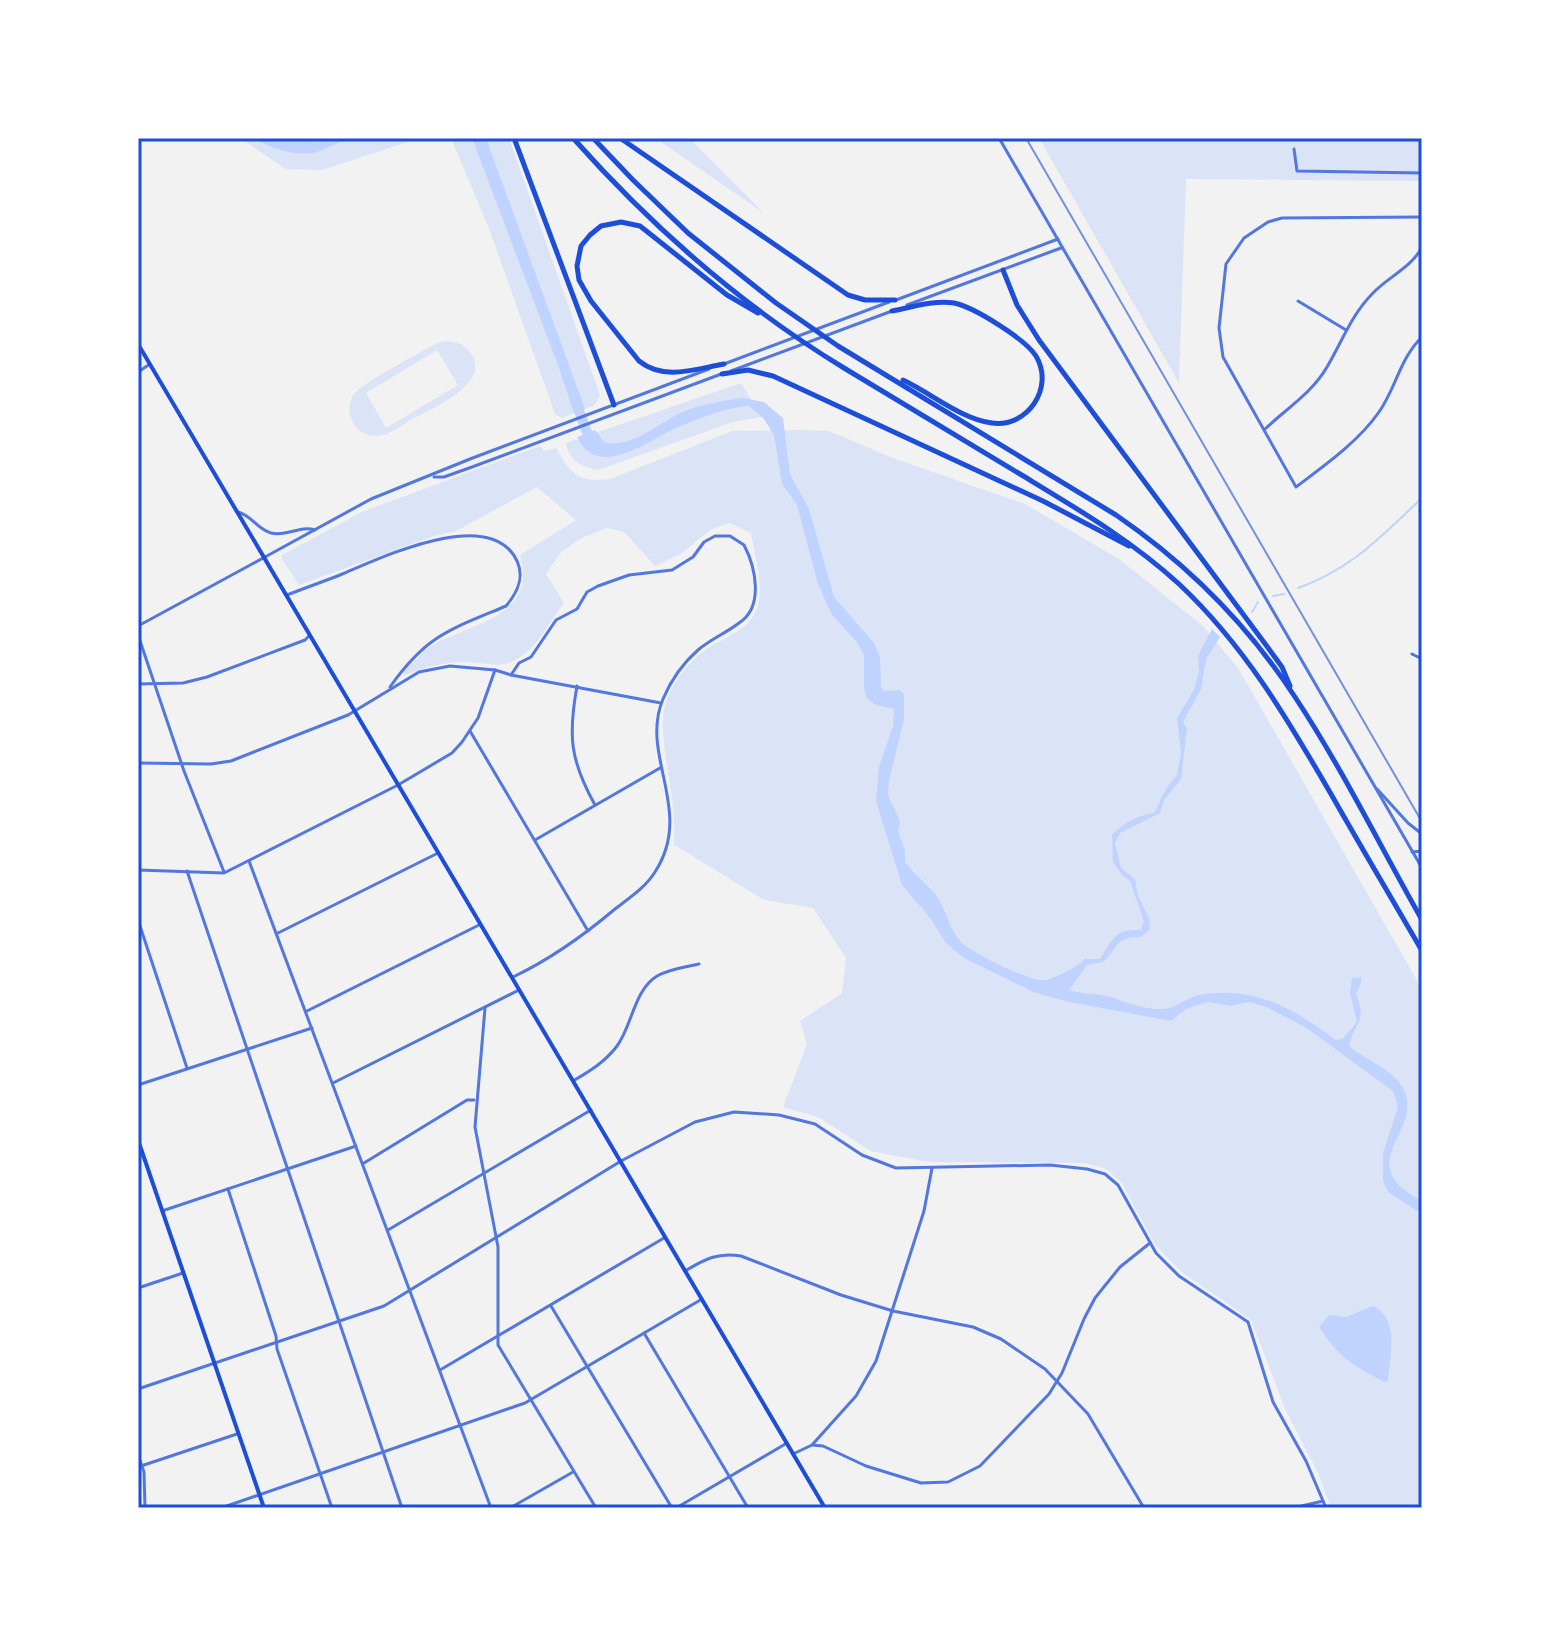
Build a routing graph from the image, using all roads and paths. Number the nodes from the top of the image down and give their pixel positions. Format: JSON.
{"nodes":[{"id":1,"x":514,"y":138,"type":"edge"},
{"id":2,"x":573,"y":138,"type":"edge"},
{"id":3,"x":593,"y":138,"type":"edge"},
{"id":4,"x":620,"y":138,"type":"edge"},
{"id":5,"x":999,"y":138,"type":"edge"},
{"id":6,"x":1294,"y":149,"type":"dead end"},
{"id":7,"x":1422,"y":173,"type":"edge"},
{"id":8,"x":1422,"y":217,"type":"edge"},
{"id":9,"x":1058,"y":239,"type":"junction"},
{"id":10,"x":1062,"y":247,"type":"junction"},
{"id":11,"x":1422,"y":247,"type":"edge"},
{"id":12,"x":991,"y":265,"type":"junction"},
{"id":13,"x":1003,"y":270,"type":"junction"},
{"id":14,"x":895,"y":300,"type":"junction"},
{"id":15,"x":1298,"y":301,"type":"dead end"},
{"id":16,"x":892,"y":311,"type":"junction"},
{"id":17,"x":781,"y":326,"type":"junction"},
{"id":18,"x":1346,"y":330,"type":"junction"},
{"id":19,"x":1422,"y":337,"type":"edge"},
{"id":20,"x":138,"y":344,"type":"edge"},
{"id":21,"x":150,"y":364,"type":"junction"},
{"id":22,"x":724,"y":364,"type":"junction"},
{"id":23,"x":138,"y":372,"type":"edge"},
{"id":24,"x":884,"y":372,"type":"junction"},
{"id":25,"x":722,"y":374,"type":"junction"},
{"id":26,"x":614,"y":405,"type":"junction"},
{"id":27,"x":625,"y":411,"type":"junction"},
{"id":28,"x":1265,"y":429,"type":"junction"},
{"id":29,"x":430,"y":477,"type":"junction"},
{"id":30,"x":238,"y":512,"type":"junction"},
{"id":31,"x":315,"y":530,"type":"junction"},
{"id":32,"x":1144,"y":554,"type":"junction"},
{"id":33,"x":265,"y":557,"type":"junction"},
{"id":34,"x":287,"y":595,"type":"junction"},
{"id":35,"x":138,"y":626,"type":"edge"},
{"id":36,"x":138,"y":635,"type":"edge"},
{"id":37,"x":310,"y":635,"type":"junction"},
{"id":38,"x":1412,"y":654,"type":"dead end"},
{"id":39,"x":1422,"y":659,"type":"edge"},
{"id":40,"x":495,"y":670,"type":"junction"},
{"id":41,"x":511,"y":675,"type":"junction"},
{"id":42,"x":138,"y":684,"type":"edge"},
{"id":43,"x":154,"y":684,"type":"junction"},
{"id":44,"x":577,"y":686,"type":"junction"},
{"id":45,"x":388,"y":690,"type":"junction"},
{"id":46,"x":1295,"y":697,"type":"junction"},
{"id":47,"x":661,"y":703,"type":"junction"},
{"id":48,"x":355,"y":711,"type":"junction"},
{"id":49,"x":470,"y":731,"type":"junction"},
{"id":50,"x":138,"y":763,"type":"edge"},
{"id":51,"x":182,"y":764,"type":"junction"},
{"id":52,"x":661,"y":767,"type":"junction"},
{"id":53,"x":398,"y":785,"type":"junction"},
{"id":54,"x":1374,"y":786,"type":"junction"},
{"id":55,"x":595,"y":806,"type":"junction"},
{"id":56,"x":1422,"y":834,"type":"edge"},
{"id":57,"x":535,"y":840,"type":"junction"},
{"id":58,"x":1422,"y":851,"type":"edge"},
{"id":59,"x":1412,"y":852,"type":"junction"},
{"id":60,"x":438,"y":853,"type":"junction"},
{"id":61,"x":249,"y":861,"type":"junction"},
{"id":62,"x":1422,"y":868,"type":"edge"},
{"id":63,"x":138,"y":870,"type":"edge"},
{"id":64,"x":187,"y":871,"type":"junction"},
{"id":65,"x":224,"y":873,"type":"junction"},
{"id":66,"x":138,"y":920,"type":"edge"},
{"id":67,"x":1422,"y":920,"type":"edge"},
{"id":68,"x":480,"y":925,"type":"junction"},
{"id":69,"x":588,"y":931,"type":"junction"},
{"id":70,"x":278,"y":933,"type":"junction"},
{"id":71,"x":1422,"y":951,"type":"edge"},
{"id":72,"x":699,"y":964,"type":"dead end"},
{"id":73,"x":511,"y":978,"type":"junction"},
{"id":74,"x":519,"y":990,"type":"junction"},
{"id":75,"x":485,"y":1008,"type":"junction"},
{"id":76,"x":307,"y":1011,"type":"junction"},
{"id":77,"x":312,"y":1028,"type":"junction"},
{"id":78,"x":247,"y":1050,"type":"junction"},
{"id":79,"x":187,"y":1069,"type":"junction"},
{"id":80,"x":573,"y":1081,"type":"junction"},
{"id":81,"x":333,"y":1083,"type":"junction"},
{"id":82,"x":138,"y":1085,"type":"edge"},
{"id":83,"x":476,"y":1100,"type":"junction"},
{"id":84,"x":591,"y":1110,"type":"junction"},
{"id":85,"x":138,"y":1140,"type":"edge"},
{"id":86,"x":357,"y":1146,"type":"junction"},
{"id":87,"x":621,"y":1161,"type":"junction"},
{"id":88,"x":364,"y":1163,"type":"junction"},
{"id":89,"x":932,"y":1168,"type":"junction"},
{"id":90,"x":286,"y":1170,"type":"junction"},
{"id":91,"x":485,"y":1174,"type":"junction"},
{"id":92,"x":228,"y":1189,"type":"junction"},
{"id":93,"x":162,"y":1211,"type":"junction"},
{"id":94,"x":388,"y":1230,"type":"junction"},
{"id":95,"x":497,"y":1238,"type":"junction"},
{"id":96,"x":665,"y":1238,"type":"junction"},
{"id":97,"x":1150,"y":1243,"type":"junction"},
{"id":98,"x":685,"y":1271,"type":"junction"},
{"id":99,"x":183,"y":1273,"type":"junction"},
{"id":100,"x":138,"y":1288,"type":"edge"},
{"id":101,"x":411,"y":1290,"type":"junction"},
{"id":102,"x":702,"y":1299,"type":"junction"},
{"id":103,"x":551,"y":1306,"type":"junction"},
{"id":104,"x":893,"y":1311,"type":"junction"},
{"id":105,"x":338,"y":1322,"type":"junction"},
{"id":106,"x":644,"y":1333,"type":"junction"},
{"id":107,"x":496,"y":1338,"type":"junction"},
{"id":108,"x":277,"y":1343,"type":"junction"},
{"id":109,"x":214,"y":1363,"type":"junction"},
{"id":110,"x":587,"y":1367,"type":"junction"},
{"id":111,"x":440,"y":1370,"type":"junction"},
{"id":112,"x":1058,"y":1381,"type":"junction"},
{"id":113,"x":138,"y":1389,"type":"edge"},
{"id":114,"x":531,"y":1400,"type":"junction"},
{"id":115,"x":461,"y":1426,"type":"junction"},
{"id":116,"x":238,"y":1433,"type":"junction"},
{"id":117,"x":787,"y":1443,"type":"junction"},
{"id":118,"x":812,"y":1445,"type":"junction"},
{"id":119,"x":383,"y":1453,"type":"junction"},
{"id":120,"x":793,"y":1454,"type":"junction"},
{"id":121,"x":138,"y":1455,"type":"edge"},
{"id":122,"x":140,"y":1466,"type":"edge"},
{"id":123,"x":574,"y":1471,"type":"junction"},
{"id":124,"x":321,"y":1474,"type":"junction"},
{"id":125,"x":729,"y":1476,"type":"junction"},
{"id":126,"x":260,"y":1495,"type":"junction"},
{"id":127,"x":1323,"y":1501,"type":"junction"},
{"id":128,"x":145,"y":1508,"type":"edge"},
{"id":129,"x":221,"y":1508,"type":"edge"},
{"id":130,"x":264,"y":1508,"type":"edge"},
{"id":131,"x":332,"y":1508,"type":"edge"},
{"id":132,"x":402,"y":1508,"type":"edge"},
{"id":133,"x":491,"y":1508,"type":"edge"},
{"id":134,"x":510,"y":1508,"type":"edge"},
{"id":135,"x":596,"y":1508,"type":"edge"},
{"id":136,"x":674,"y":1508,"type":"edge"},
{"id":137,"x":748,"y":1508,"type":"edge"},
{"id":138,"x":825,"y":1508,"type":"edge"},
{"id":139,"x":1144,"y":1508,"type":"edge"},
{"id":140,"x":1293,"y":1508,"type":"edge"},
{"id":141,"x":1326,"y":1508,"type":"edge"}],
"edges":[{"from":1,"to":26,"type":"highway"},
{"from":2,"to":17,"type":"highway"},
{"from":3,"to":24,"type":"highway"},
{"from":4,"to":14,"type":"highway"},
{"from":5,"to":9,"type":"street"},
{"from":6,"to":7,"type":"street"},
{"from":8,"to":28,"type":"street"},
{"from":9,"to":10,"type":"street"},
{"from":9,"to":12,"type":"street"},
{"from":10,"to":13,"type":"street"},
{"from":10,"to":54,"type":"street"},
{"from":11,"to":18,"type":"street"},
{"from":12,"to":13,"type":"street"},
{"from":12,"to":14,"type":"street"},
{"from":13,"to":16,"type":"street"},
{"from":13,"to":46,"type":"highway"},
{"from":14,"to":22,"type":"street"},
{"from":15,"to":18,"type":"street"},
{"from":16,"to":24,"type":"highway"},
{"from":16,"to":25,"type":"street"},
{"from":17,"to":22,"type":"highway"},
{"from":17,"to":32,"type":"highway"},
{"from":18,"to":28,"type":"street"},
{"from":19,"to":28,"type":"street"},
{"from":20,"to":21,"type":"main road"},
{"from":21,"to":23,"type":"street"},
{"from":21,"to":30,"type":"main road"},
{"from":22,"to":26,"type":"street"},
{"from":24,"to":46,"type":"highway"},
{"from":25,"to":27,"type":"street"},
{"from":25,"to":32,"type":"highway"},
{"from":26,"to":27,"type":"street"},
{"from":26,"to":29,"type":"street"},
{"from":27,"to":29,"type":"street"},
{"from":29,"to":31,"type":"street"},
{"from":30,"to":31,"type":"street"},
{"from":30,"to":33,"type":"main road"},
{"from":31,"to":33,"type":"street"},
{"from":32,"to":71,"type":"highway"},
{"from":33,"to":34,"type":"main road"},
{"from":33,"to":35,"type":"street"},
{"from":34,"to":37,"type":"main road"},
{"from":34,"to":45,"type":"street"},
{"from":36,"to":43,"type":"street"},
{"from":37,"to":43,"type":"street"},
{"from":37,"to":48,"type":"main road"},
{"from":38,"to":39,"type":"street"},
{"from":40,"to":41,"type":"street"},
{"from":40,"to":45,"type":"street"},
{"from":40,"to":49,"type":"street"},
{"from":41,"to":44,"type":"street"},
{"from":41,"to":47,"type":"street"},
{"from":42,"to":43,"type":"street"},
{"from":43,"to":51,"type":"street"},
{"from":44,"to":47,"type":"street"},
{"from":44,"to":55,"type":"street"},
{"from":45,"to":48,"type":"street"},
{"from":46,"to":67,"type":"highway"},
{"from":47,"to":52,"type":"street"},
{"from":48,"to":51,"type":"street"},
{"from":48,"to":53,"type":"main road"},
{"from":49,"to":53,"type":"street"},
{"from":49,"to":57,"type":"street"},
{"from":50,"to":51,"type":"street"},
{"from":51,"to":65,"type":"street"},
{"from":52,"to":55,"type":"street"},
{"from":52,"to":69,"type":"street"},
{"from":53,"to":60,"type":"main road"},
{"from":53,"to":61,"type":"street"},
{"from":54,"to":56,"type":"street"},
{"from":54,"to":59,"type":"street"},
{"from":55,"to":57,"type":"street"},
{"from":57,"to":69,"type":"street"},
{"from":58,"to":59,"type":"street"},
{"from":59,"to":62,"type":"street"},
{"from":60,"to":68,"type":"main road"},
{"from":60,"to":70,"type":"street"},
{"from":61,"to":65,"type":"street"},
{"from":61,"to":70,"type":"street"},
{"from":63,"to":64,"type":"street"},
{"from":64,"to":65,"type":"street"},
{"from":64,"to":78,"type":"street"},
{"from":66,"to":79,"type":"street"},
{"from":68,"to":73,"type":"main road"},
{"from":68,"to":76,"type":"street"},
{"from":69,"to":73,"type":"street"},
{"from":70,"to":76,"type":"street"},
{"from":72,"to":80,"type":"street"},
{"from":73,"to":74,"type":"main road"},
{"from":74,"to":75,"type":"street"},
{"from":74,"to":80,"type":"main road"},
{"from":75,"to":81,"type":"street"},
{"from":75,"to":83,"type":"street"},
{"from":76,"to":77,"type":"street"},
{"from":77,"to":78,"type":"street"},
{"from":77,"to":81,"type":"street"},
{"from":78,"to":79,"type":"street"},
{"from":78,"to":90,"type":"street"},
{"from":79,"to":82,"type":"street"},
{"from":80,"to":84,"type":"main road"},
{"from":81,"to":86,"type":"street"},
{"from":83,"to":88,"type":"street"},
{"from":83,"to":91,"type":"street"},
{"from":84,"to":87,"type":"main road"},
{"from":84,"to":91,"type":"street"},
{"from":85,"to":93,"type":"main road"},
{"from":86,"to":88,"type":"street"},
{"from":86,"to":90,"type":"street"},
{"from":87,"to":89,"type":"street"},
{"from":87,"to":95,"type":"street"},
{"from":87,"to":96,"type":"main road"},
{"from":88,"to":94,"type":"street"},
{"from":89,"to":97,"type":"street"},
{"from":89,"to":104,"type":"street"},
{"from":90,"to":92,"type":"street"},
{"from":90,"to":105,"type":"street"},
{"from":91,"to":94,"type":"street"},
{"from":91,"to":95,"type":"street"},
{"from":92,"to":93,"type":"street"},
{"from":92,"to":108,"type":"street"},
{"from":93,"to":99,"type":"main road"},
{"from":94,"to":101,"type":"street"},
{"from":95,"to":101,"type":"street"},
{"from":95,"to":107,"type":"street"},
{"from":96,"to":98,"type":"main road"},
{"from":96,"to":103,"type":"street"},
{"from":97,"to":112,"type":"street"},
{"from":97,"to":127,"type":"street"},
{"from":98,"to":102,"type":"main road"},
{"from":98,"to":104,"type":"street"},
{"from":99,"to":100,"type":"street"},
{"from":99,"to":109,"type":"main road"},
{"from":101,"to":105,"type":"street"},
{"from":101,"to":111,"type":"street"},
{"from":102,"to":106,"type":"street"},
{"from":102,"to":117,"type":"main road"},
{"from":103,"to":107,"type":"street"},
{"from":103,"to":110,"type":"street"},
{"from":104,"to":112,"type":"street"},
{"from":104,"to":118,"type":"street"},
{"from":105,"to":108,"type":"street"},
{"from":105,"to":119,"type":"street"},
{"from":106,"to":110,"type":"street"},
{"from":106,"to":125,"type":"street"},
{"from":107,"to":111,"type":"street"},
{"from":107,"to":114,"type":"street"},
{"from":108,"to":109,"type":"street"},
{"from":108,"to":124,"type":"street"},
{"from":109,"to":113,"type":"street"},
{"from":109,"to":116,"type":"main road"},
{"from":110,"to":114,"type":"street"},
{"from":110,"to":136,"type":"street"},
{"from":111,"to":115,"type":"street"},
{"from":112,"to":118,"type":"street"},
{"from":112,"to":139,"type":"street"},
{"from":114,"to":115,"type":"street"},
{"from":114,"to":123,"type":"street"},
{"from":115,"to":119,"type":"street"},
{"from":115,"to":133,"type":"street"},
{"from":116,"to":122,"type":"street"},
{"from":116,"to":126,"type":"main road"},
{"from":117,"to":120,"type":"main road"},
{"from":117,"to":125,"type":"street"},
{"from":118,"to":120,"type":"street"},
{"from":119,"to":124,"type":"street"},
{"from":119,"to":132,"type":"street"},
{"from":120,"to":138,"type":"main road"},
{"from":121,"to":122,"type":"street"},
{"from":122,"to":128,"type":"street"},
{"from":123,"to":134,"type":"street"},
{"from":123,"to":135,"type":"street"},
{"from":124,"to":126,"type":"street"},
{"from":124,"to":131,"type":"street"},
{"from":125,"to":136,"type":"street"},
{"from":125,"to":137,"type":"street"},
{"from":126,"to":129,"type":"street"},
{"from":126,"to":130,"type":"main road"},
{"from":127,"to":140,"type":"street"},
{"from":127,"to":141,"type":"street"}]}
